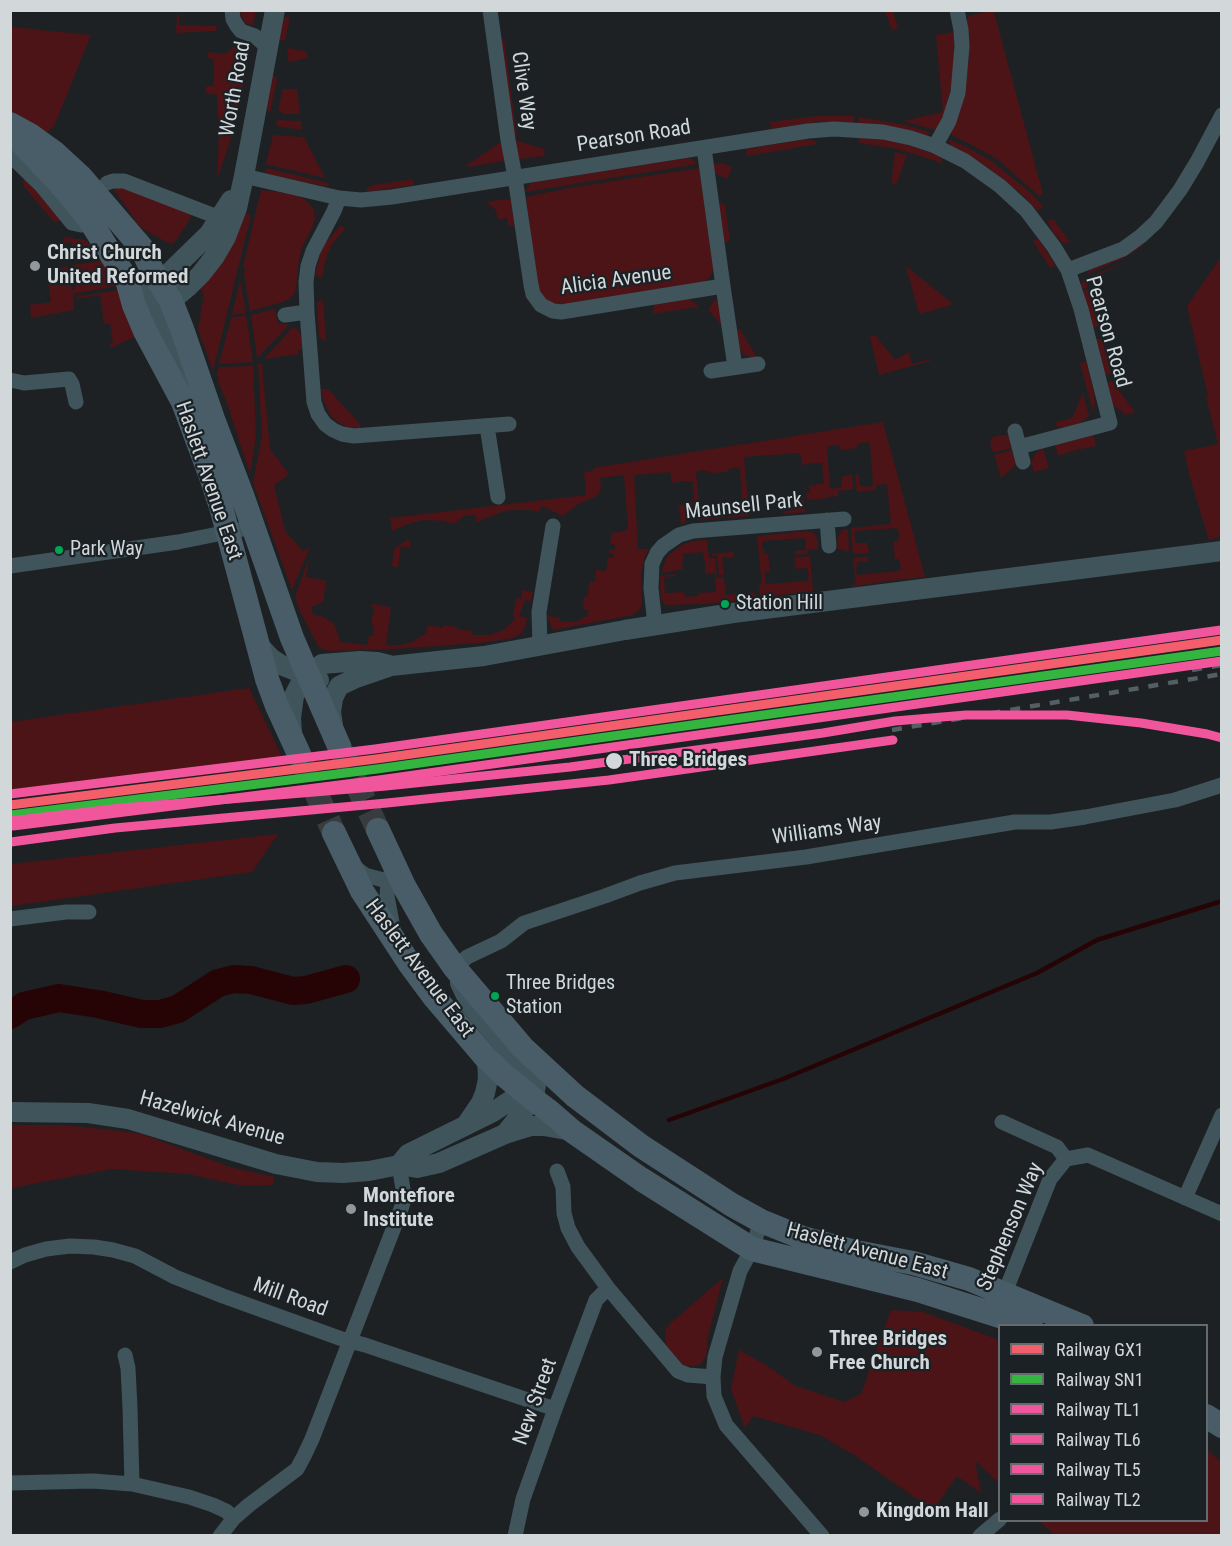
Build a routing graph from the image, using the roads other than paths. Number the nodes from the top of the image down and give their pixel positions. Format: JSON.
{"nodes":[{"id":1,"x":232,"y":10,"type":"edge"},
{"id":2,"x":276,"y":10,"type":"edge"},
{"id":3,"x":490,"y":10,"type":"edge"},
{"id":4,"x":957,"y":10,"type":"edge"},
{"id":5,"x":267,"y":47,"type":"junction"},
{"id":6,"x":1221,"y":115,"type":"edge"},
{"id":7,"x":10,"y":124,"type":"edge"},
{"id":8,"x":10,"y":131,"type":"edge"},
{"id":9,"x":935,"y":146,"type":"junction"},
{"id":10,"x":704,"y":148,"type":"junction"},
{"id":11,"x":10,"y":155,"type":"edge"},
{"id":12,"x":244,"y":176,"type":"junction"},
{"id":13,"x":515,"y":177,"type":"junction"},
{"id":14,"x":339,"y":198,"type":"junction"},
{"id":15,"x":101,"y":203,"type":"junction"},
{"id":16,"x":220,"y":218,"type":"junction"},
{"id":17,"x":1068,"y":270,"type":"junction"},
{"id":18,"x":127,"y":280,"type":"junction"},
{"id":19,"x":723,"y":286,"type":"junction"},
{"id":20,"x":162,"y":295,"type":"junction"},
{"id":21,"x":307,"y":312,"type":"junction"},
{"id":22,"x":285,"y":315,"type":"dead end"},
{"id":23,"x":758,"y":364,"type":"dead end"},
{"id":24,"x":735,"y":367,"type":"junction"},
{"id":25,"x":711,"y":371,"type":"dead end"},
{"id":26,"x":10,"y":380,"type":"edge"},
{"id":27,"x":76,"y":402,"type":"dead end"},
{"id":28,"x":183,"y":402,"type":"junction"},
{"id":29,"x":509,"y":424,"type":"dead end"},
{"id":30,"x":487,"y":426,"type":"junction"},
{"id":31,"x":1015,"y":431,"type":"dead end"},
{"id":32,"x":1019,"y":447,"type":"junction"},
{"id":33,"x":1023,"y":462,"type":"dead end"},
{"id":34,"x":498,"y":497,"type":"dead end"},
{"id":35,"x":844,"y":519,"type":"dead end"},
{"id":36,"x":827,"y":520,"type":"junction"},
{"id":37,"x":553,"y":526,"type":"dead end"},
{"id":38,"x":253,"y":527,"type":"junction"},
{"id":39,"x":228,"y":532,"type":"junction"},
{"id":40,"x":829,"y":546,"type":"dead end"},
{"id":41,"x":1221,"y":551,"type":"edge"},
{"id":42,"x":10,"y":566,"type":"edge"},
{"id":43,"x":655,"y":626,"type":"junction"},
{"id":44,"x":256,"y":642,"type":"junction"},
{"id":45,"x":540,"y":646,"type":"junction"},
{"id":46,"x":391,"y":666,"type":"junction"},
{"id":47,"x":315,"y":670,"type":"junction"},
{"id":48,"x":339,"y":686,"type":"junction"},
{"id":49,"x":337,"y":741,"type":"joint"},
{"id":50,"x":296,"y":747,"type":"joint"},
{"id":51,"x":1221,"y":785,"type":"edge"},
{"id":52,"x":378,"y":830,"type":"tunnel mouth"},
{"id":53,"x":334,"y":833,"type":"tunnel mouth"},
{"id":54,"x":346,"y":860,"type":"junction"},
{"id":55,"x":396,"y":878,"type":"junction"},
{"id":56,"x":88,"y":912,"type":"dead end"},
{"id":57,"x":10,"y":919,"type":"edge"},
{"id":58,"x":397,"y":945,"type":"junction"},
{"id":59,"x":455,"y":968,"type":"junction"},
{"id":60,"x":487,"y":1059,"type":"junction"},
{"id":61,"x":530,"y":1092,"type":"junction"},
{"id":62,"x":575,"y":1096,"type":"junction"},
{"id":63,"x":10,"y":1112,"type":"edge"},
{"id":64,"x":1221,"y":1114,"type":"edge"},
{"id":65,"x":1002,"y":1122,"type":"dead end"},
{"id":66,"x":464,"y":1127,"type":"junction"},
{"id":67,"x":572,"y":1131,"type":"junction"},
{"id":68,"x":505,"y":1134,"type":"junction"},
{"id":69,"x":1066,"y":1158,"type":"junction"},
{"id":70,"x":399,"y":1165,"type":"junction"},
{"id":71,"x":556,"y":1171,"type":"dead end"},
{"id":72,"x":1185,"y":1198,"type":"junction"},
{"id":73,"x":1221,"y":1214,"type":"edge"},
{"id":74,"x":761,"y":1221,"type":"junction"},
{"id":75,"x":752,"y":1249,"type":"junction"},
{"id":76,"x":10,"y":1262,"type":"edge"},
{"id":77,"x":608,"y":1288,"type":"junction"},
{"id":78,"x":1001,"y":1304,"type":"junction"},
{"id":79,"x":1028,"y":1324,"type":"edge"},
{"id":80,"x":1075,"y":1324,"type":"edge"},
{"id":81,"x":350,"y":1342,"type":"junction"},
{"id":82,"x":125,"y":1355,"type":"dead end"},
{"id":83,"x":713,"y":1377,"type":"junction"},
{"id":84,"x":555,"y":1409,"type":"junction"},
{"id":85,"x":1208,"y":1417,"type":"edge"},
{"id":86,"x":1221,"y":1426,"type":"edge"},
{"id":87,"x":10,"y":1483,"type":"edge"},
{"id":88,"x":132,"y":1484,"type":"junction"},
{"id":89,"x":234,"y":1518,"type":"junction"},
{"id":90,"x":998,"y":1520,"type":"edge"},
{"id":91,"x":220,"y":1536,"type":"edge"},
{"id":92,"x":515,"y":1536,"type":"edge"},
{"id":93,"x":822,"y":1536,"type":"edge"},
{"id":94,"x":981,"y":1536,"type":"edge"}],
"edges":[{"from":1,"to":5,"type":"street"},
{"from":2,"to":5,"type":"street","name":"Worth Road"},
{"from":3,"to":13,"type":"street","name":"Clive Way"},
{"from":4,"to":9,"type":"street"},
{"from":5,"to":12,"type":"street","name":"Worth Road"},
{"from":6,"to":17,"type":"street"},
{"from":7,"to":15,"type":"main road"},
{"from":8,"to":15,"type":"main road"},
{"from":9,"to":10,"type":"street","name":"Pearson Road"},
{"from":9,"to":17,"type":"street","name":"Pearson Road"},
{"from":10,"to":13,"type":"street","name":"Pearson Road"},
{"from":10,"to":19,"type":"street"},
{"from":11,"to":15,"type":"street"},
{"from":12,"to":14,"type":"street","name":"Pearson Road"},
{"from":12,"to":16,"type":"street","name":"Worth Road"},
{"from":12,"to":20,"type":"street","name":"Worth Road"},
{"from":13,"to":14,"type":"street","name":"Pearson Road"},
{"from":13,"to":19,"type":"street","name":"Alicia Avenue"},
{"from":14,"to":21,"type":"street"},
{"from":15,"to":16,"type":"street"},
{"from":15,"to":18,"type":"main road","name":"Haslett Avenue East"},
{"from":15,"to":20,"type":"main road","name":"Haslett Avenue East"},
{"from":16,"to":20,"type":"street","name":"Worth Road"},
{"from":17,"to":32,"type":"street","name":"Pearson Road"},
{"from":18,"to":20,"type":"street"},
{"from":18,"to":28,"type":"main road","name":"Haslett Avenue East"},
{"from":19,"to":24,"type":"street"},
{"from":20,"to":28,"type":"street"},
{"from":20,"to":38,"type":"main road","name":"Haslett Avenue East"},
{"from":21,"to":22,"type":"street"},
{"from":21,"to":30,"type":"street"},
{"from":23,"to":24,"type":"street"},
{"from":24,"to":25,"type":"street"},
{"from":26,"to":27,"type":"street"},
{"from":28,"to":39,"type":"main road","name":"Haslett Avenue East"},
{"from":29,"to":30,"type":"street"},
{"from":30,"to":34,"type":"street"},
{"from":31,"to":32,"type":"street"},
{"from":32,"to":33,"type":"street"},
{"from":35,"to":36,"type":"street","name":"Maunsell Park"},
{"from":36,"to":40,"type":"street"},
{"from":36,"to":43,"type":"street","name":"Maunsell Park"},
{"from":37,"to":45,"type":"street"},
{"from":38,"to":39,"type":"street"},
{"from":38,"to":47,"type":"main road","name":"Haslett Avenue East"},
{"from":39,"to":42,"type":"street"},
{"from":39,"to":44,"type":"main road","name":"Haslett Avenue East"},
{"from":41,"to":43,"type":"street"},
{"from":43,"to":45,"type":"street"},
{"from":44,"to":47,"type":"street"},
{"from":44,"to":50,"type":"main road","name":"Haslett Avenue East"},
{"from":45,"to":46,"type":"street"},
{"from":46,"to":47,"type":"street"},
{"from":46,"to":48,"type":"street"},
{"from":47,"to":48,"type":"street"},
{"from":47,"to":49,"type":"main road","name":"Haslett Avenue East"},
{"from":47,"to":50,"type":"street"},
{"from":48,"to":49,"type":"street"},
{"from":51,"to":59,"type":"street","name":"Williams Way"},
{"from":52,"to":55,"type":"main road","name":"Haslett Avenue East"},
{"from":53,"to":54,"type":"main road","name":"Haslett Avenue East"},
{"from":54,"to":55,"type":"street"},
{"from":54,"to":58,"type":"main road","name":"Haslett Avenue East"},
{"from":55,"to":58,"type":"street"},
{"from":55,"to":59,"type":"main road","name":"Haslett Avenue East"},
{"from":56,"to":57,"type":"street"},
{"from":58,"to":60,"type":"main road","name":"Haslett Avenue East"},
{"from":59,"to":61,"type":"street","name":"Haslett Avenue East"},
{"from":59,"to":62,"type":"main road","name":"Haslett Avenue East"},
{"from":60,"to":61,"type":"main road","name":"Haslett Avenue East"},
{"from":60,"to":66,"type":"street","name":"Hazelwick Avenue"},
{"from":61,"to":62,"type":"street","name":"Haslett Avenue East"},
{"from":61,"to":66,"type":"street","name":"Hazelwick Avenue"},
{"from":61,"to":67,"type":"main road","name":"Haslett Avenue East"},
{"from":61,"to":68,"type":"street","name":"Hazelwick Avenue"},
{"from":62,"to":74,"type":"main road","name":"Haslett Avenue East"},
{"from":63,"to":70,"type":"street","name":"Hazelwick Avenue"},
{"from":64,"to":72,"type":"street"},
{"from":65,"to":69,"type":"street","name":"Stephenson Way"},
{"from":66,"to":70,"type":"street","name":"Hazelwick Avenue"},
{"from":67,"to":68,"type":"street","name":"Hazelwick Avenue"},
{"from":67,"to":75,"type":"main road","name":"Haslett Avenue East"},
{"from":68,"to":70,"type":"street","name":"Hazelwick Avenue"},
{"from":69,"to":72,"type":"street","name":"Stephenson Way"},
{"from":69,"to":78,"type":"street","name":"Stephenson Way"},
{"from":70,"to":81,"type":"street"},
{"from":71,"to":77,"type":"street"},
{"from":72,"to":73,"type":"street","name":"Stephenson Way"},
{"from":74,"to":75,"type":"street"},
{"from":74,"to":78,"type":"main road","name":"Haslett Avenue East"},
{"from":75,"to":78,"type":"main road","name":"Haslett Avenue East"},
{"from":75,"to":83,"type":"street"},
{"from":76,"to":81,"type":"street","name":"Mill Road"},
{"from":77,"to":83,"type":"street"},
{"from":77,"to":84,"type":"street","name":"New Street"},
{"from":78,"to":79,"type":"main road","name":"Haslett Avenue East"},
{"from":78,"to":80,"type":"main road","name":"Haslett Avenue East"},
{"from":81,"to":84,"type":"street","name":"Mill Road"},
{"from":81,"to":89,"type":"street"},
{"from":82,"to":88,"type":"street"},
{"from":83,"to":93,"type":"street"},
{"from":84,"to":92,"type":"street","name":"New Street"},
{"from":85,"to":86,"type":"main road"},
{"from":87,"to":88,"type":"street"},
{"from":88,"to":89,"type":"street"},
{"from":89,"to":91,"type":"street"},
{"from":90,"to":94,"type":"street"}]}
